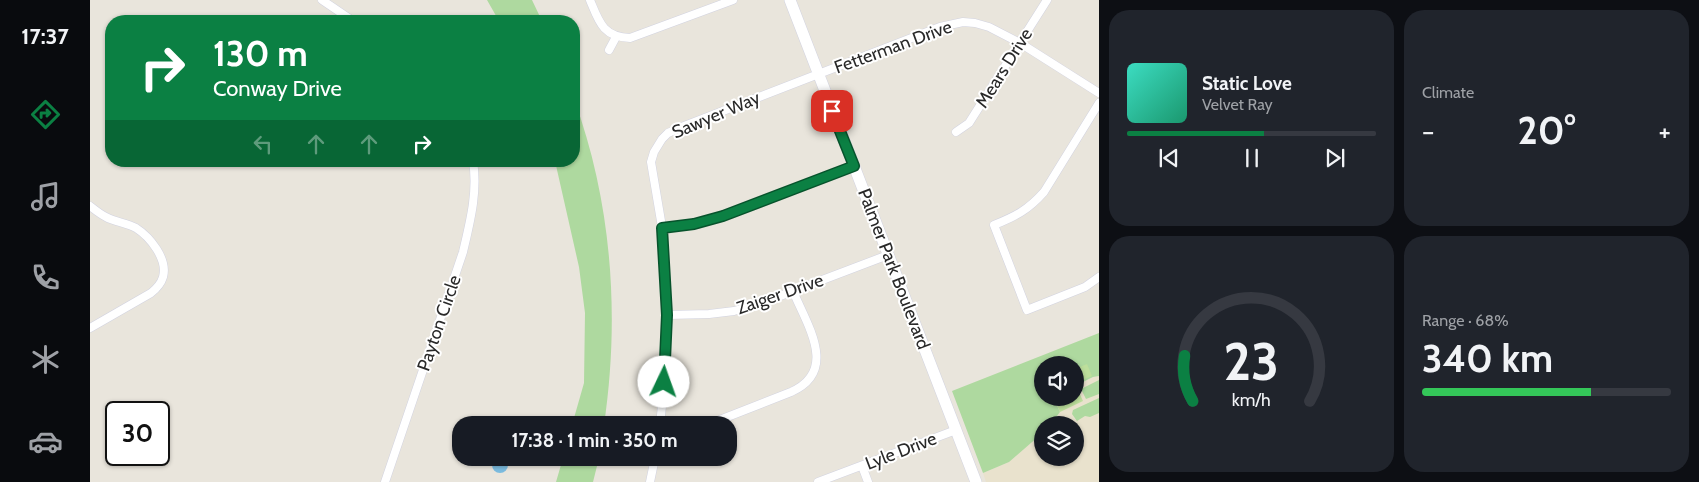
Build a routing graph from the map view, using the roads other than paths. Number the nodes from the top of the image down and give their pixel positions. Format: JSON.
{"nodes":[{"id":1,"x":322,"y":0,"type":"edge"},
{"id":2,"x":732,"y":0,"type":"edge"},
{"id":3,"x":790,"y":0,"type":"edge"},
{"id":4,"x":1047,"y":0,"type":"edge"},
{"id":5,"x":591,"y":2,"type":"edge"},
{"id":6,"x":344,"y":15,"type":"edge"},
{"id":7,"x":616,"y":37,"type":"junction"},
{"id":8,"x":1020,"y":43,"type":"junction"},
{"id":9,"x":609,"y":50,"type":"dead end"},
{"id":10,"x":818,"y":74,"type":"junction"},
{"id":11,"x":1099,"y":93,"type":"edge"},
{"id":12,"x":1099,"y":103,"type":"edge"},
{"id":13,"x":956,"y":132,"type":"dead end"},
{"id":14,"x":854,"y":166,"type":"junction"},
{"id":15,"x":473,"y":167,"type":"edge"},
{"id":16,"x":90,"y":206,"type":"edge"},
{"id":17,"x":662,"y":228,"type":"junction"},
{"id":18,"x":888,"y":254,"type":"junction"},
{"id":19,"x":1099,"y":277,"type":"edge"},
{"id":20,"x":793,"y":291,"type":"junction"},
{"id":21,"x":667,"y":315,"type":"junction"},
{"id":22,"x":90,"y":328,"type":"edge"},
{"id":23,"x":662,"y":416,"type":"edge"},
{"id":24,"x":730,"y":416,"type":"edge"},
{"id":25,"x":956,"y":430,"type":"junction"},
{"id":26,"x":653,"y":466,"type":"edge"},
{"id":27,"x":862,"y":466,"type":"junction"},
{"id":28,"x":385,"y":482,"type":"edge"},
{"id":29,"x":650,"y":482,"type":"edge"},
{"id":30,"x":818,"y":482,"type":"edge"},
{"id":31,"x":868,"y":482,"type":"edge"},
{"id":32,"x":976,"y":482,"type":"edge"}],
"edges":[{"from":1,"to":6,"type":"street"},
{"from":2,"to":7,"type":"street"},
{"from":3,"to":10,"type":"main road","name":"Palmer Park Boulevard"},
{"from":4,"to":8,"type":"street","name":"Mears Drive"},
{"from":5,"to":7,"type":"street"},
{"from":7,"to":9,"type":"street"},
{"from":8,"to":10,"type":"street","name":"Fetterman Drive"},
{"from":8,"to":11,"type":"street","name":"Fetterman Drive"},
{"from":8,"to":13,"type":"street","name":"Mears Drive"},
{"from":10,"to":14,"type":"main road","name":"Palmer Park Boulevard"},
{"from":10,"to":17,"type":"street","name":"Sawyer Way"},
{"from":12,"to":19,"type":"street"},
{"from":14,"to":17,"type":"street"},
{"from":14,"to":18,"type":"main road","name":"Palmer Park Boulevard"},
{"from":15,"to":28,"type":"street","name":"Payton Circle"},
{"from":16,"to":22,"type":"street"},
{"from":17,"to":21,"type":"street","name":"Sawyer Way"},
{"from":18,"to":20,"type":"street","name":"Zaiger Drive"},
{"from":18,"to":25,"type":"main road","name":"Palmer Park Boulevard"},
{"from":20,"to":21,"type":"street","name":"Zaiger Drive"},
{"from":20,"to":24,"type":"street"},
{"from":21,"to":23,"type":"street","name":"Sawyer Way"},
{"from":25,"to":27,"type":"street","name":"Lyle Drive"},
{"from":25,"to":32,"type":"main road","name":"Palmer Park Boulevard"},
{"from":26,"to":29,"type":"street"},
{"from":27,"to":30,"type":"street","name":"Lyle Drive"},
{"from":27,"to":31,"type":"street"}]}
